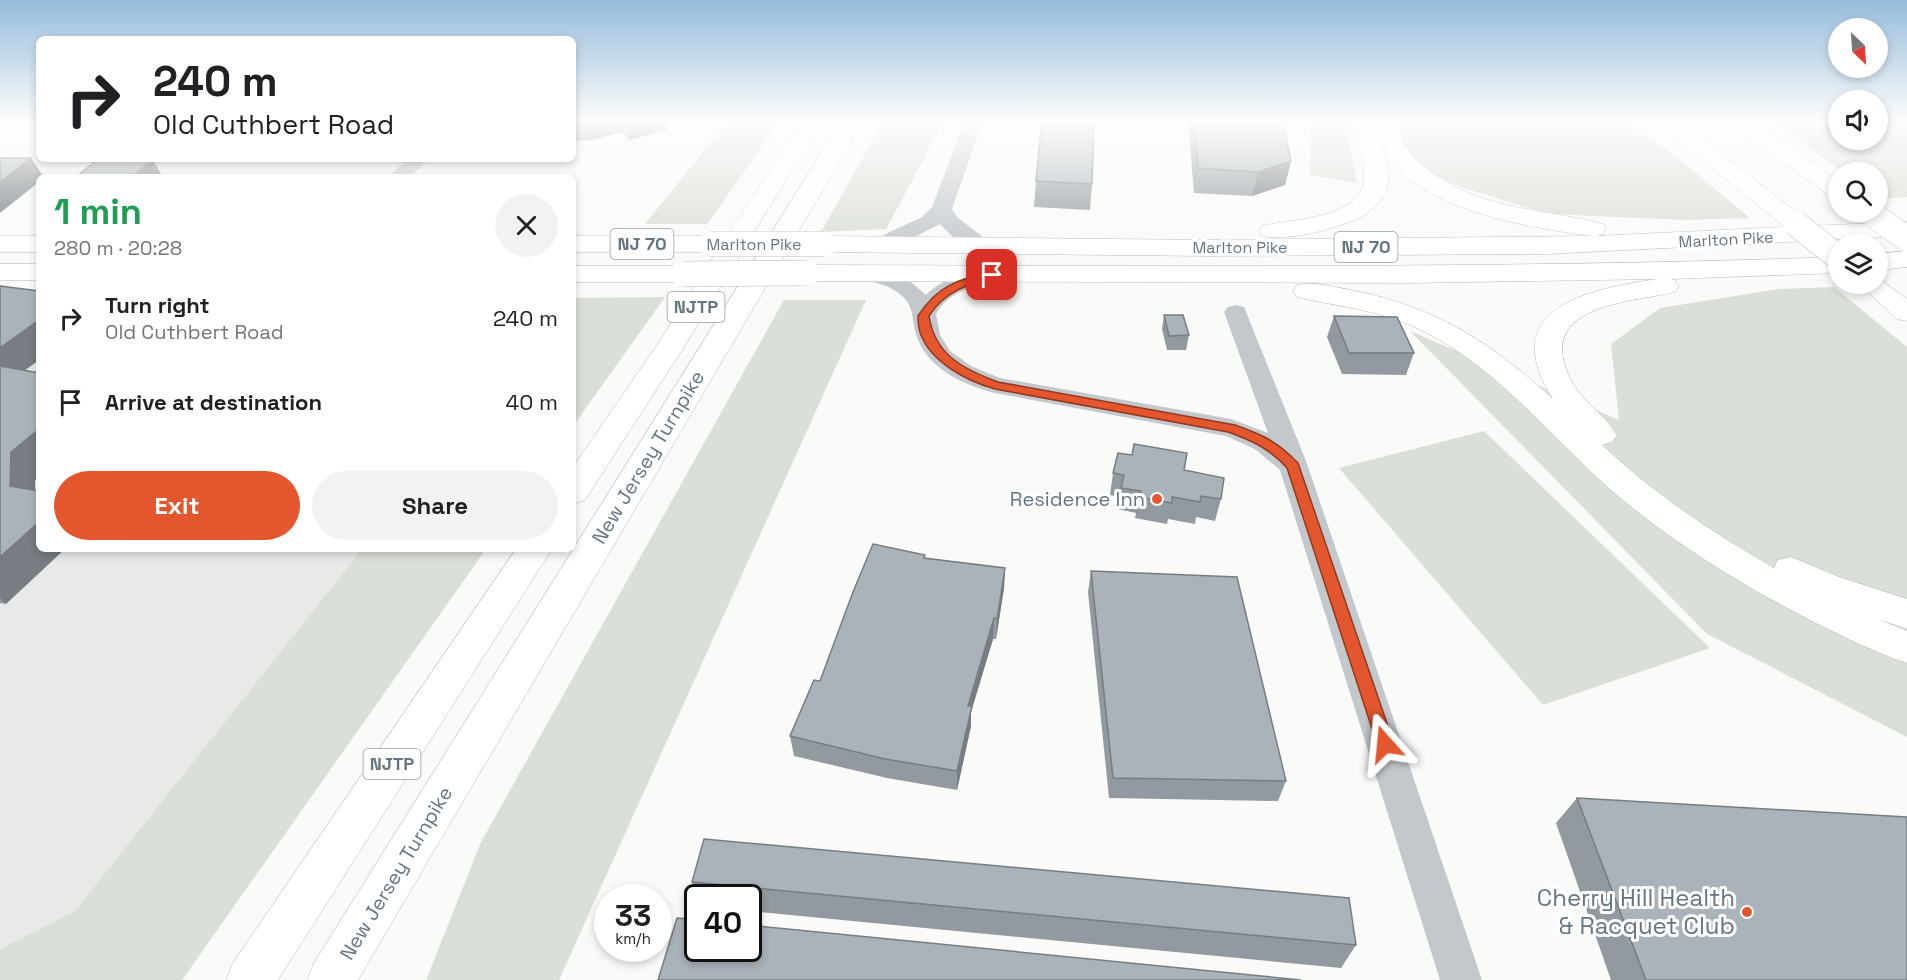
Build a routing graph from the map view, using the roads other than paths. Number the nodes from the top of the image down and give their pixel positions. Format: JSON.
{"nodes":[{"id":1,"x":783,"y":166,"type":"edge"},
{"id":2,"x":825,"y":166,"type":"edge"},
{"id":3,"x":958,"y":166,"type":"edge"},
{"id":4,"x":1374,"y":166,"type":"edge"},
{"id":5,"x":1413,"y":166,"type":"edge"},
{"id":6,"x":1722,"y":166,"type":"edge"},
{"id":7,"x":1801,"y":166,"type":"edge"},
{"id":8,"x":1804,"y":166,"type":"edge"},
{"id":9,"x":1812,"y":174,"type":"junction"},
{"id":10,"x":1828,"y":185,"type":"edge"},
{"id":11,"x":942,"y":209,"type":"junction"},
{"id":12,"x":1883,"y":222,"type":"edge"},
{"id":13,"x":1907,"y":229,"type":"edge"},
{"id":14,"x":1719,"y":239,"type":"junction"},
{"id":15,"x":1907,"y":239,"type":"edge"},
{"id":16,"x":0,"y":244,"type":"edge"},
{"id":17,"x":36,"y":244,"type":"edge"},
{"id":18,"x":576,"y":244,"type":"edge"},
{"id":19,"x":883,"y":244,"type":"junction"},
{"id":20,"x":979,"y":245,"type":"junction"},
{"id":21,"x":1084,"y":246,"type":"junction"},
{"id":22,"x":1828,"y":249,"type":"edge"},
{"id":23,"x":1907,"y":259,"type":"edge"},
{"id":24,"x":1888,"y":261,"type":"edge"},
{"id":25,"x":1828,"y":266,"type":"edge"},
{"id":26,"x":1799,"y":267,"type":"junction"},
{"id":27,"x":0,"y":272,"type":"edge"},
{"id":28,"x":36,"y":272,"type":"edge"},
{"id":29,"x":862,"y":273,"type":"junction"},
{"id":30,"x":1007,"y":273,"type":"junction"},
{"id":31,"x":576,"y":274,"type":"edge"},
{"id":32,"x":1176,"y":274,"type":"junction"},
{"id":33,"x":1884,"y":294,"type":"edge"},
{"id":34,"x":1903,"y":310,"type":"edge"},
{"id":35,"x":1236,"y":312,"type":"dead end"},
{"id":36,"x":923,"y":316,"type":"junction"},
{"id":37,"x":1293,"y":466,"type":"junction"},
{"id":38,"x":576,"y":488,"type":"edge"},
{"id":39,"x":533,"y":552,"type":"edge"},
{"id":40,"x":1907,"y":614,"type":"edge"},
{"id":41,"x":1907,"y":648,"type":"edge"},
{"id":42,"x":250,"y":980,"type":"edge"},
{"id":43,"x":331,"y":980,"type":"edge"},
{"id":44,"x":1461,"y":980,"type":"edge"}],
"edges":[{"from":1,"to":38,"type":"highway","name":"New Jersey Turnpike","number":"NJTP"},
{"from":2,"to":43,"type":"highway","name":"New Jersey Turnpike","number":"NJTP"},
{"from":3,"to":11,"type":"street"},
{"from":4,"to":21,"type":"highway"},
{"from":5,"to":14,"type":"highway"},
{"from":6,"to":22,"type":"highway","bridge":true},
{"from":7,"to":9,"type":"highway"},
{"from":8,"to":9,"type":"highway"},
{"from":9,"to":10,"type":"highway"},
{"from":11,"to":19,"type":"street"},
{"from":11,"to":20,"type":"street"},
{"from":12,"to":15,"type":"highway","bridge":true},
{"from":13,"to":14,"type":"highway","name":"Marlton Pike","number":"NJ 70"},
{"from":14,"to":21,"type":"highway","name":"Marlton Pike","number":"NJ 70"},
{"from":16,"to":17,"type":"highway"},
{"from":18,"to":19,"type":"highway","name":"Marlton Pike","number":"NJ 70","bridge":true},
{"from":19,"to":20,"type":"highway","name":"Marlton Pike","number":"NJ 70"},
{"from":20,"to":21,"type":"highway","name":"Marlton Pike","number":"NJ 70"},
{"from":23,"to":24,"type":"highway"},
{"from":25,"to":26,"type":"highway","name":"Marlton Pike","number":"NJ 70"},
{"from":26,"to":32,"type":"highway","name":"Marlton Pike","number":"NJ 70"},
{"from":26,"to":40,"type":"highway"},
{"from":27,"to":28,"type":"highway"},
{"from":29,"to":30,"type":"highway","name":"Marlton Pike","number":"NJ 70"},
{"from":29,"to":31,"type":"highway","name":"Marlton Pike","number":"NJ 70","bridge":true},
{"from":29,"to":36,"type":"street"},
{"from":30,"to":32,"type":"highway","name":"Marlton Pike","number":"NJ 70"},
{"from":30,"to":36,"type":"street"},
{"from":32,"to":41,"type":"highway"},
{"from":33,"to":34,"type":"highway"},
{"from":35,"to":37,"type":"street"},
{"from":36,"to":37,"type":"street"},
{"from":37,"to":44,"type":"street"},
{"from":39,"to":42,"type":"highway","number":"NJTP"}]}
